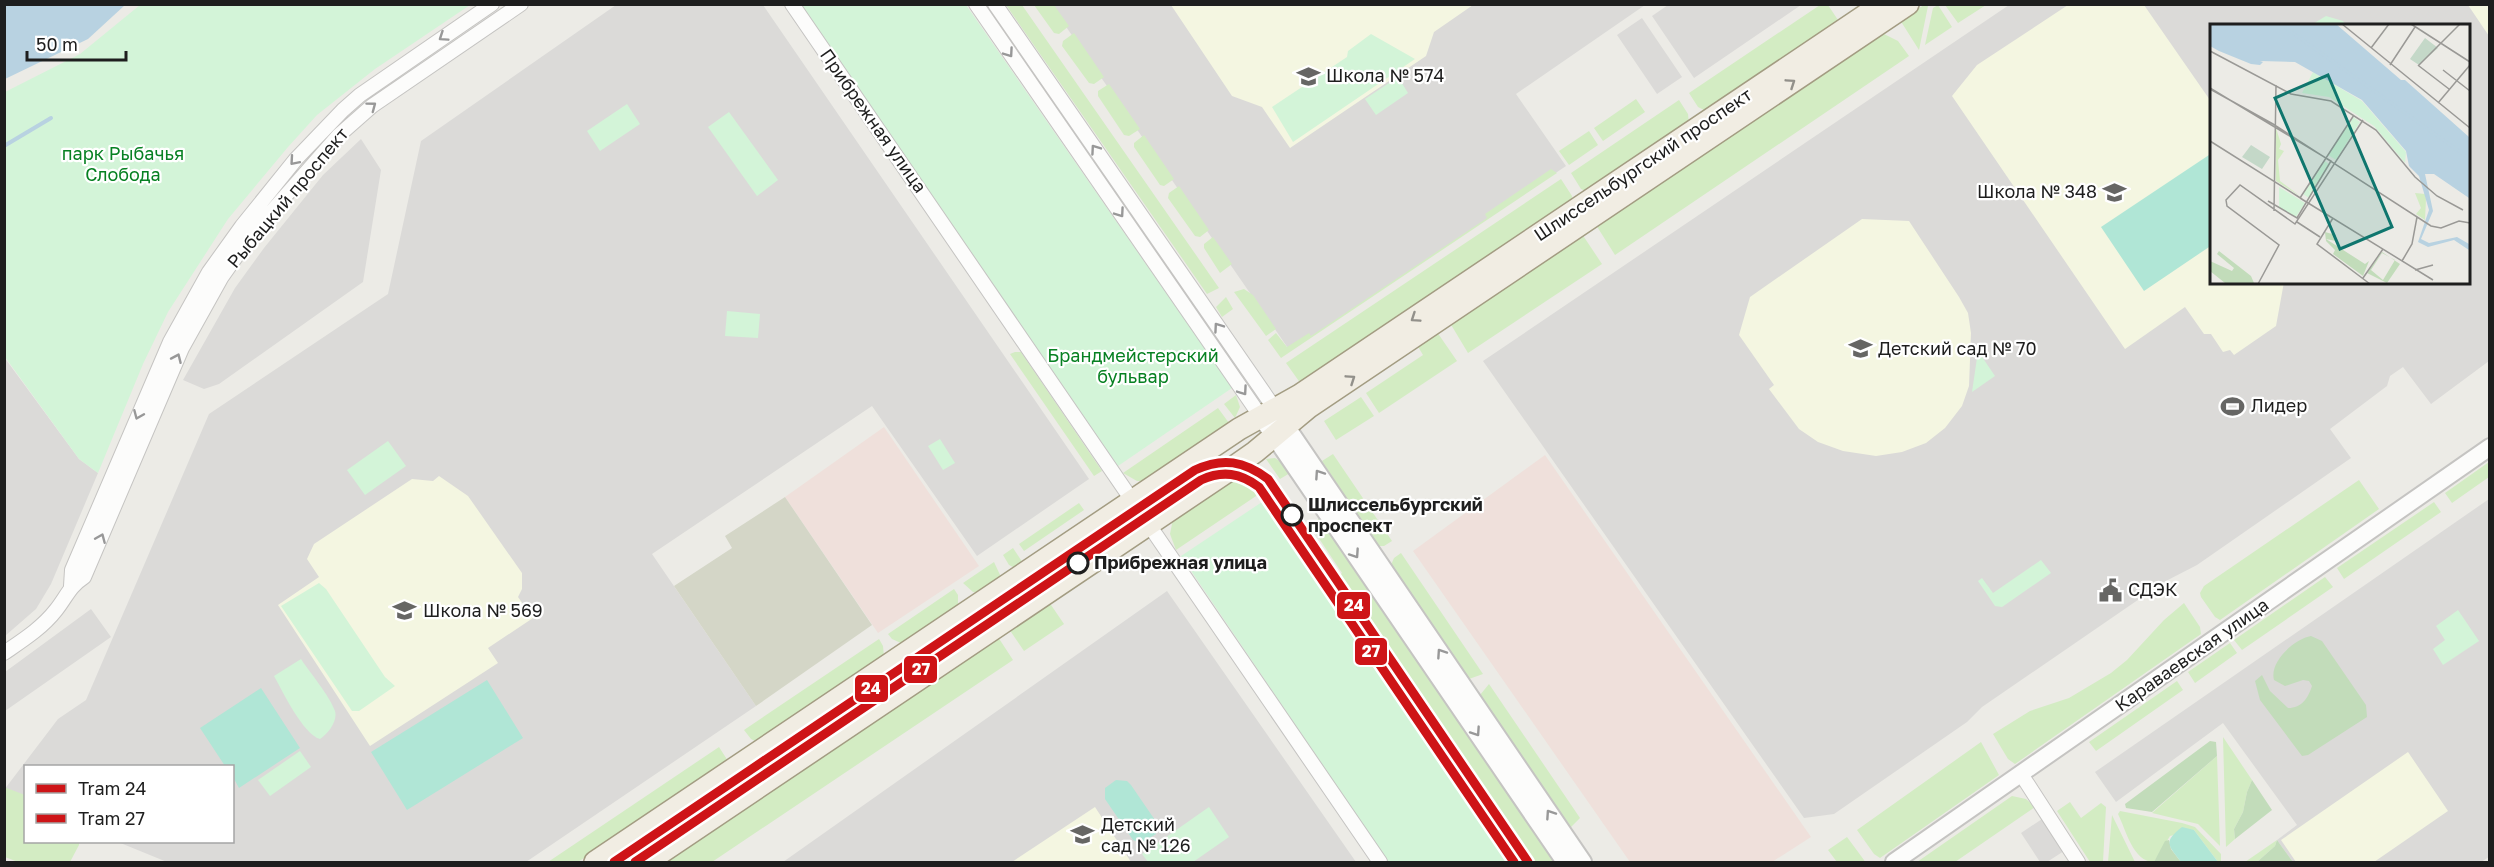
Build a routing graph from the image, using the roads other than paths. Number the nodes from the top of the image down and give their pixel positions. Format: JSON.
{"nodes":[{"id":1,"x":492,"y":4,"type":"edge"},
{"id":2,"x":521,"y":4,"type":"edge"},
{"id":3,"x":792,"y":4,"type":"edge"},
{"id":4,"x":976,"y":4,"type":"edge"},
{"id":5,"x":995,"y":4,"type":"edge"},
{"id":6,"x":1882,"y":4,"type":"edge"},
{"id":7,"x":1908,"y":4,"type":"edge"},
{"id":8,"x":1274,"y":422,"type":"junction"},
{"id":9,"x":2490,"y":447,"type":"edge"},
{"id":10,"x":114,"y":490,"type":"junction"},
{"id":11,"x":1133,"y":500,"type":"junction"},
{"id":12,"x":1149,"y":523,"type":"junction"},
{"id":13,"x":4,"y":653,"type":"edge"},
{"id":14,"x":2021,"y":774,"type":"junction"},
{"id":15,"x":595,"y":862,"type":"edge"},
{"id":16,"x":647,"y":862,"type":"edge"},
{"id":17,"x":1380,"y":862,"type":"edge"},
{"id":18,"x":1565,"y":862,"type":"edge"},
{"id":19,"x":1583,"y":862,"type":"edge"},
{"id":20,"x":1894,"y":862,"type":"edge"},
{"id":21,"x":2078,"y":862,"type":"edge"}],
"edges":[{"from":1,"to":10,"type":"street","name":"Рыбацкий проспект","one_way":true},
{"from":10,"to":2,"type":"street","name":"Рыбацкий проспект","one_way":true},
{"from":3,"to":11,"type":"street","name":"Прибрежная улица"},
{"from":4,"to":8,"type":"street","one_way":true},
{"from":8,"to":5,"type":"street","one_way":true},
{"from":6,"to":8,"type":"main road","name":"Шлиссельбургский проспект","one_way":true},
{"from":8,"to":7,"type":"main road","name":"Шлиссельбургский проспект","one_way":true},
{"from":8,"to":11,"type":"main road","name":"Шлиссельбургский проспект"},
{"from":8,"to":12,"type":"main road","name":"Шлиссельбургский проспект"},
{"from":8,"to":18,"type":"street","one_way":true},
{"from":19,"to":8,"type":"street","one_way":true},
{"from":9,"to":14,"type":"street","name":"Караваевская улица"},
{"from":10,"to":13,"type":"street","name":"Рыбацкий проспект"},
{"from":11,"to":12,"type":"street","name":"Прибрежная улица"},
{"from":11,"to":15,"type":"main road","name":"Шлиссельбургский проспект"},
{"from":12,"to":16,"type":"main road","name":"Шлиссельбургский проспект"},
{"from":12,"to":17,"type":"street","name":"Прибрежная улица"},
{"from":14,"to":20,"type":"street","name":"Караваевская улица"},
{"from":14,"to":21,"type":"street"}]}
